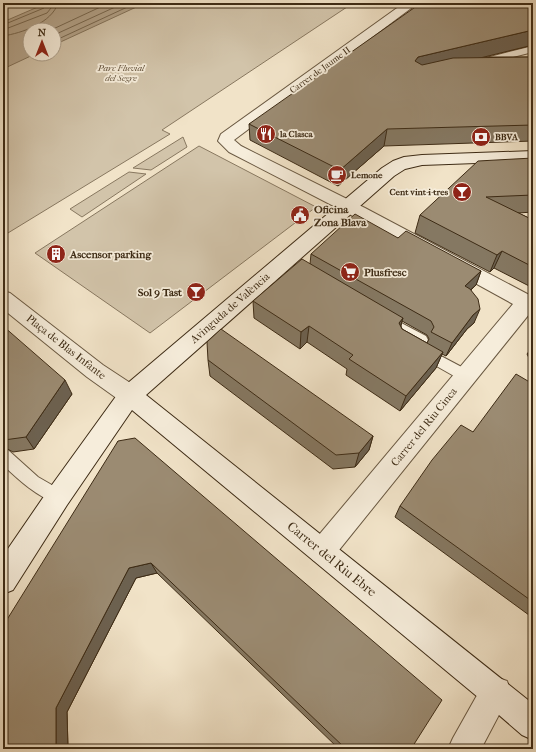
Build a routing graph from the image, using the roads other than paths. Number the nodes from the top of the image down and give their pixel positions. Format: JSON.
{"nodes":[{"id":1,"x":412,"y":3,"type":"edge"},
{"id":2,"x":533,"y":49,"type":"edge"},
{"id":3,"x":471,"y":64,"type":"edge"},
{"id":4,"x":533,"y":156,"type":"edge"},
{"id":5,"x":347,"y":206,"type":"junction"},
{"id":6,"x":3,"y":298,"type":"edge"},
{"id":7,"x":530,"y":304,"type":"edge"},
{"id":8,"x":421,"y":340,"type":"edge"},
{"id":9,"x":466,"y":376,"type":"junction"},
{"id":10,"x":130,"y":395,"type":"junction"},
{"id":11,"x":3,"y":455,"type":"edge"},
{"id":12,"x":58,"y":497,"type":"junction"},
{"id":13,"x":322,"y":551,"type":"junction"},
{"id":14,"x":3,"y":580,"type":"edge"},
{"id":15,"x":496,"y":692,"type":"junction"},
{"id":16,"x":533,"y":724,"type":"edge"},
{"id":17,"x":464,"y":749,"type":"edge"}],
"edges":[{"from":1,"to":5,"type":"street","name":"Carrer de Jaume II"},
{"from":2,"to":3,"type":"lane"},
{"from":4,"to":5,"type":"street","name":"Avinguda de València"},
{"from":5,"to":7,"type":"street"},
{"from":5,"to":10,"type":"street","name":"Avinguda de València"},
{"from":6,"to":10,"type":"street","name":"Plaça de Blas Infante"},
{"from":7,"to":9,"type":"street","name":"Carrer del Riu Cinca"},
{"from":8,"to":9,"type":"lane"},
{"from":9,"to":13,"type":"street","name":"Carrer del Riu Cinca"},
{"from":10,"to":12,"type":"street","name":"Avinguda de València"},
{"from":10,"to":13,"type":"street","name":"Carrer del Riu Ebre"},
{"from":11,"to":12,"type":"lane"},
{"from":12,"to":14,"type":"street","name":"Avinguda de València"},
{"from":13,"to":15,"type":"street","name":"Carrer del Riu Ebre"},
{"from":15,"to":16,"type":"street","name":"Carrer del Riu Ebre"},
{"from":15,"to":17,"type":"street"}]}
